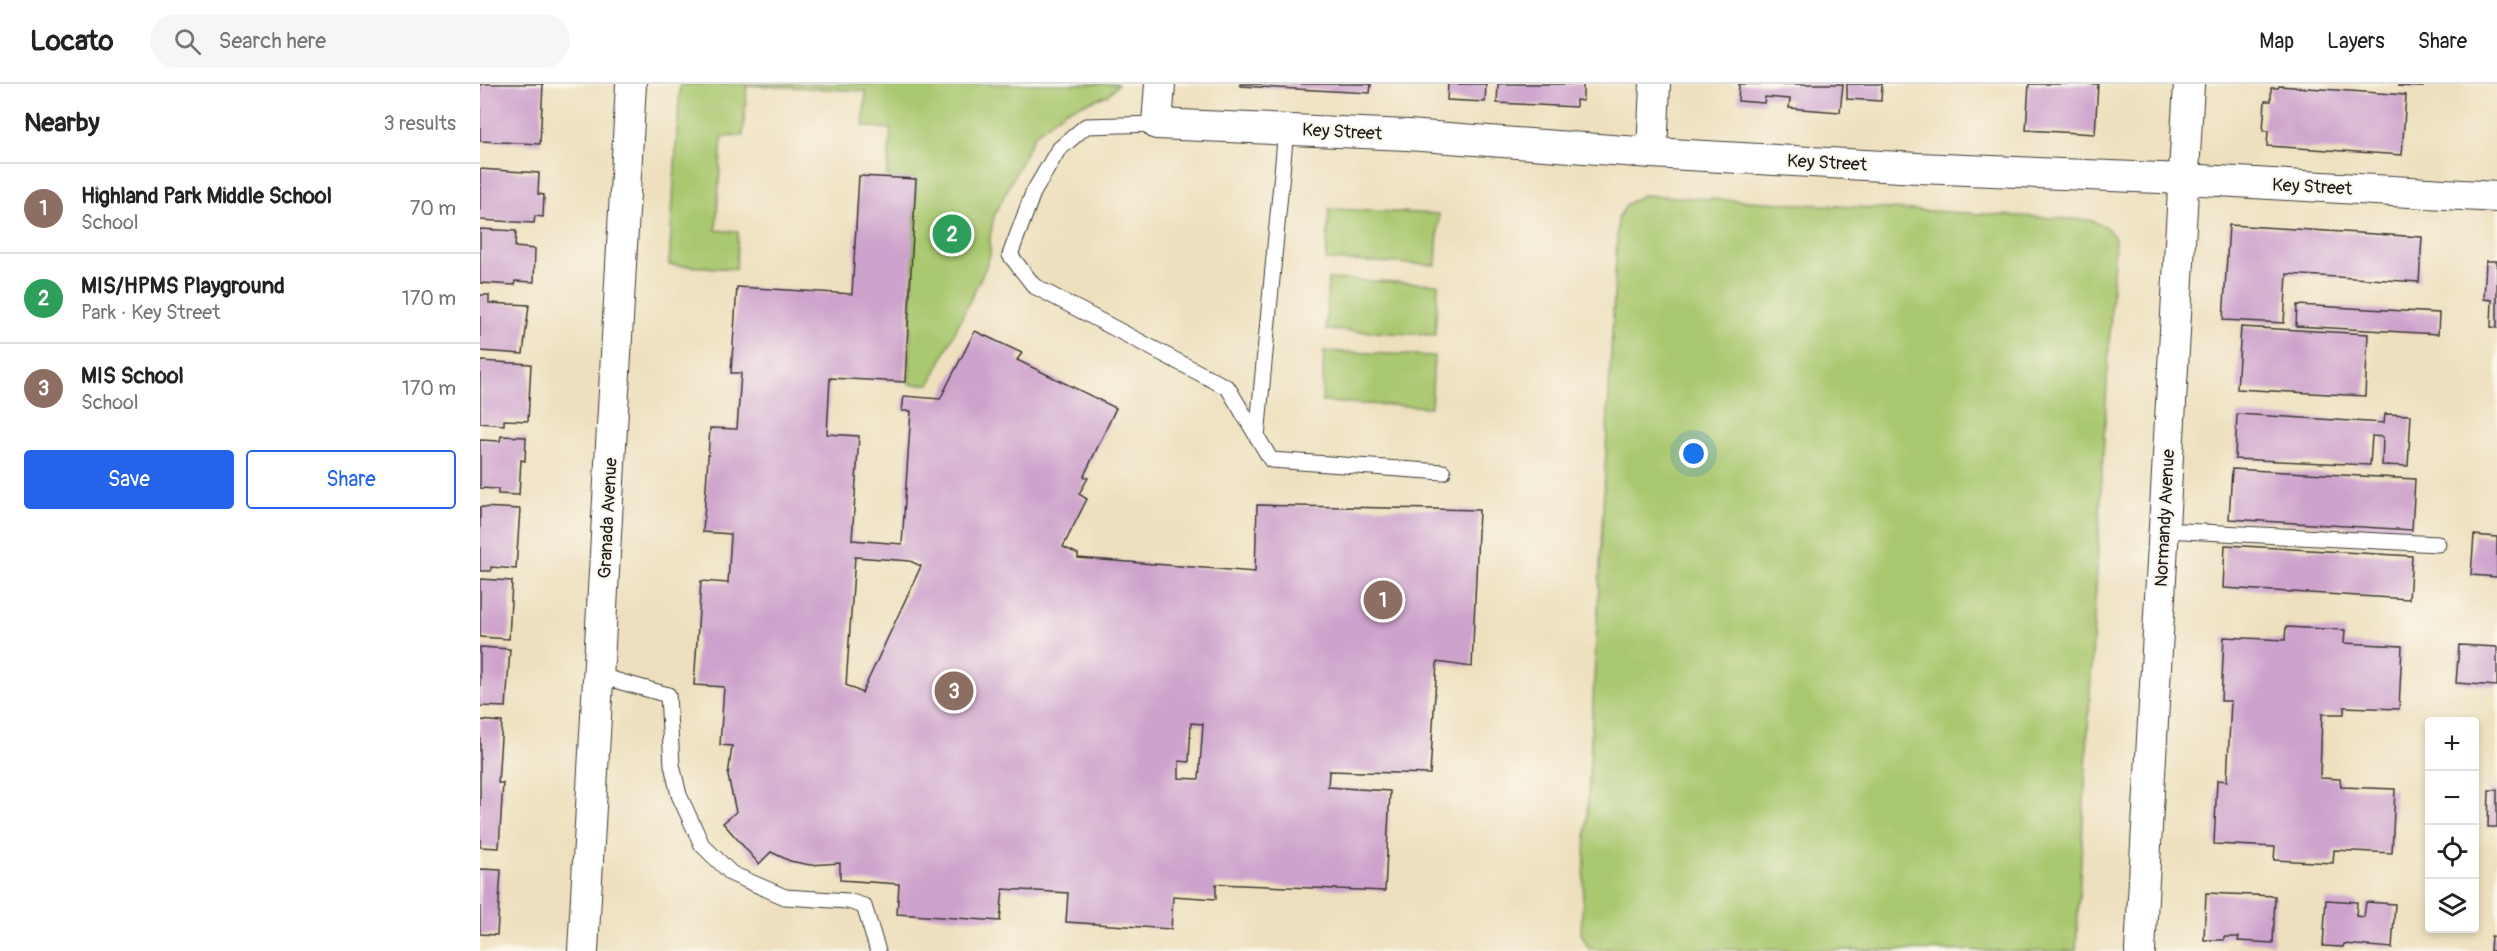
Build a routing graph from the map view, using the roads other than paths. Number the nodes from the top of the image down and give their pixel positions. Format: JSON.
{"nodes":[{"id":1,"x":631,"y":84,"type":"edge"},
{"id":2,"x":1160,"y":84,"type":"edge"},
{"id":3,"x":1655,"y":84,"type":"edge"},
{"id":4,"x":2189,"y":84,"type":"edge"},
{"id":5,"x":1157,"y":124,"type":"junction"},
{"id":6,"x":1286,"y":130,"type":"junction"},
{"id":7,"x":1652,"y":153,"type":"junction"},
{"id":8,"x":2184,"y":179,"type":"junction"},
{"id":9,"x":2497,"y":197,"type":"edge"},
{"id":10,"x":1257,"y":437,"type":"junction"},
{"id":11,"x":1443,"y":472,"type":"dead end"},
{"id":12,"x":2164,"y":530,"type":"junction"},
{"id":13,"x":2438,"y":544,"type":"dead end"},
{"id":14,"x":600,"y":676,"type":"junction"},
{"id":15,"x":583,"y":951,"type":"edge"},
{"id":16,"x":878,"y":951,"type":"edge"},
{"id":17,"x":2140,"y":951,"type":"edge"}],
"edges":[{"from":1,"to":14,"type":"street","name":"Granada Avenue"},
{"from":2,"to":5,"type":"street"},
{"from":3,"to":7,"type":"street"},
{"from":4,"to":8,"type":"street","name":"Normandy Avenue"},
{"from":5,"to":6,"type":"street","name":"Key Street"},
{"from":5,"to":10,"type":"lane"},
{"from":6,"to":7,"type":"street","name":"Key Street"},
{"from":6,"to":10,"type":"lane"},
{"from":7,"to":8,"type":"street","name":"Key Street"},
{"from":8,"to":9,"type":"street","name":"Key Street"},
{"from":8,"to":12,"type":"street","name":"Normandy Avenue"},
{"from":10,"to":11,"type":"lane"},
{"from":12,"to":13,"type":"lane"},
{"from":12,"to":17,"type":"street","name":"Normandy Avenue"},
{"from":14,"to":15,"type":"street","name":"Granada Avenue"},
{"from":14,"to":16,"type":"lane"}]}
